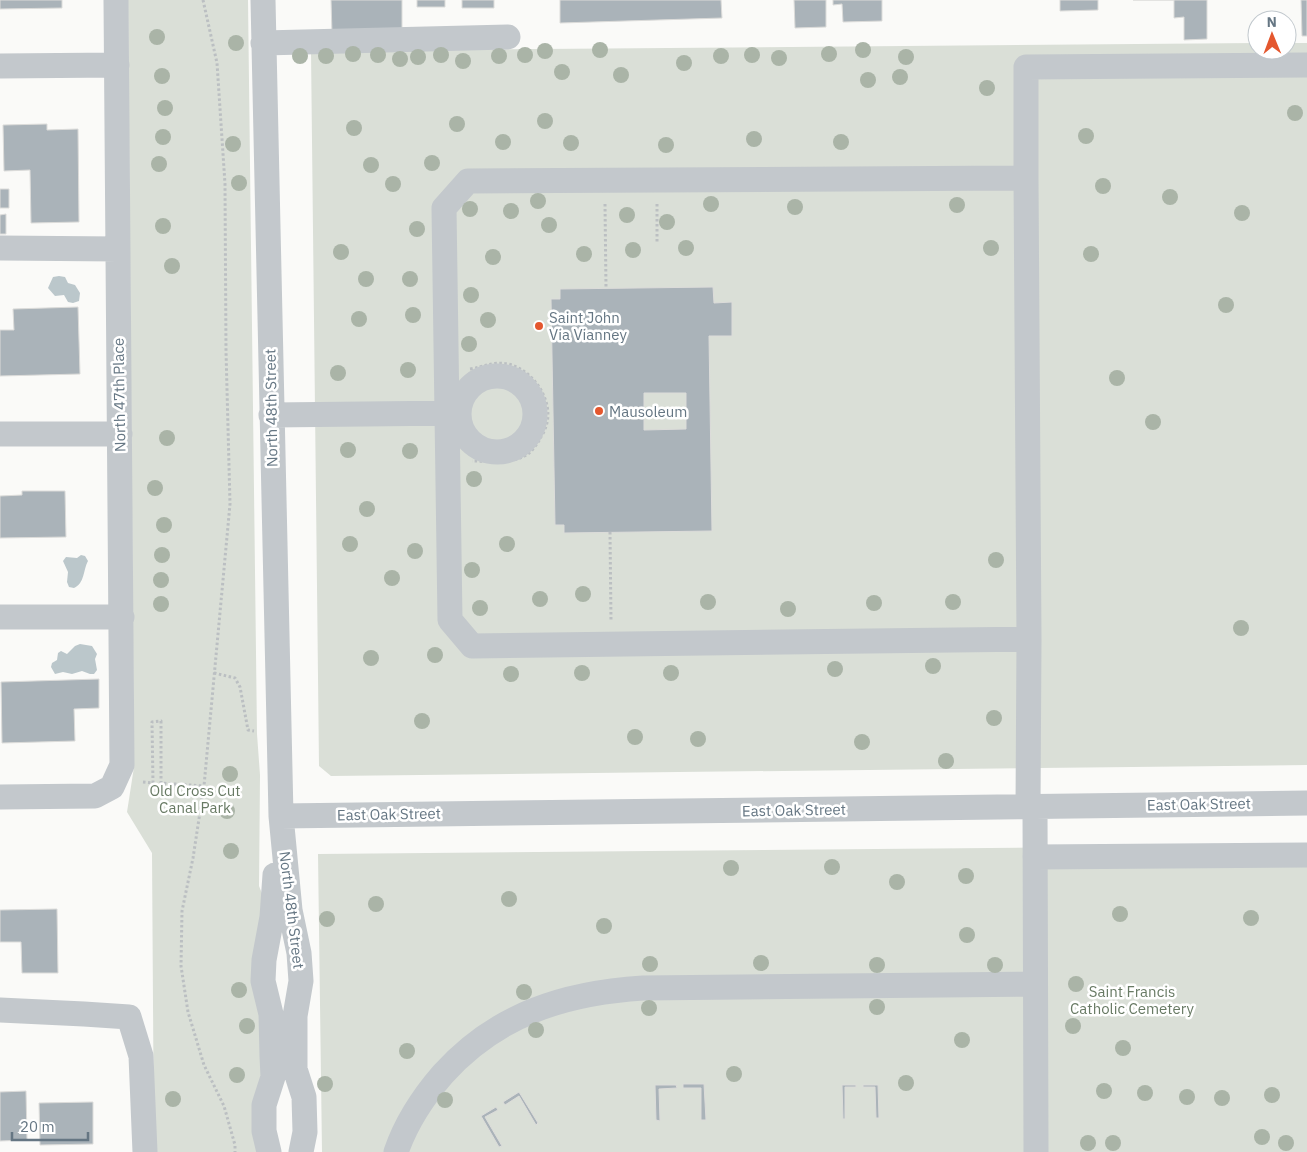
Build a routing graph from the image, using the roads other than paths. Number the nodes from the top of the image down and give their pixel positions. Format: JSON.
{"nodes":[{"id":1,"x":116,"y":0,"type":"edge"},
{"id":2,"x":263,"y":0,"type":"edge"},
{"id":3,"x":508,"y":37,"type":"dead end"},
{"id":4,"x":263,"y":43,"type":"junction"},
{"id":5,"x":117,"y":65,"type":"junction"},
{"id":6,"x":1307,"y":65,"type":"edge"},
{"id":7,"x":0,"y":66,"type":"edge"},
{"id":8,"x":1026,"y":178,"type":"junction"},
{"id":9,"x":0,"y":248,"type":"edge"},
{"id":10,"x":118,"y":249,"type":"junction"},
{"id":11,"x":453,"y":413,"type":"junction"},
{"id":12,"x":271,"y":415,"type":"junction"},
{"id":13,"x":0,"y":434,"type":"edge"},
{"id":14,"x":120,"y":434,"type":"junction"},
{"id":15,"x":0,"y":617,"type":"edge"},
{"id":16,"x":122,"y":617,"type":"junction"},
{"id":17,"x":1029,"y":640,"type":"junction"},
{"id":18,"x":0,"y":797,"type":"edge"},
{"id":19,"x":1307,"y":803,"type":"edge"},
{"id":20,"x":1031,"y":807,"type":"junction"},
{"id":21,"x":281,"y":816,"type":"junction"},
{"id":22,"x":1307,"y":855,"type":"edge"},
{"id":23,"x":1035,"y":857,"type":"junction"},
{"id":24,"x":1035,"y":984,"type":"junction"},
{"id":25,"x":0,"y":1010,"type":"edge"},
{"id":26,"x":145,"y":1152,"type":"edge"},
{"id":27,"x":269,"y":1152,"type":"edge"},
{"id":28,"x":301,"y":1152,"type":"edge"},
{"id":29,"x":396,"y":1152,"type":"edge"},
{"id":30,"x":1036,"y":1152,"type":"edge"}],
"edges":[{"from":1,"to":5,"type":"street","name":"North 47th Place"},
{"from":2,"to":4,"type":"street","name":"North 48th Street"},
{"from":3,"to":4,"type":"street"},
{"from":4,"to":12,"type":"street","name":"North 48th Street"},
{"from":5,"to":7,"type":"street"},
{"from":5,"to":10,"type":"street","name":"North 47th Place"},
{"from":6,"to":8,"type":"street"},
{"from":8,"to":11,"type":"street"},
{"from":8,"to":17,"type":"street"},
{"from":9,"to":10,"type":"street"},
{"from":10,"to":14,"type":"street","name":"North 47th Place"},
{"from":11,"to":12,"type":"street"},
{"from":11,"to":17,"type":"street"},
{"from":12,"to":21,"type":"street","name":"North 48th Street"},
{"from":13,"to":14,"type":"street"},
{"from":14,"to":16,"type":"street","name":"North 47th Place"},
{"from":15,"to":16,"type":"street"},
{"from":16,"to":18,"type":"street","name":"North 47th Place"},
{"from":17,"to":20,"type":"street"},
{"from":19,"to":20,"type":"street","name":"East Oak Street"},
{"from":20,"to":21,"type":"street","name":"East Oak Street"},
{"from":20,"to":23,"type":"street"},
{"from":21,"to":27,"type":"street","name":"North 48th Street"},
{"from":21,"to":28,"type":"street","name":"North 48th Street"},
{"from":22,"to":23,"type":"street"},
{"from":23,"to":24,"type":"street"},
{"from":24,"to":29,"type":"street"},
{"from":24,"to":30,"type":"street"},
{"from":25,"to":26,"type":"street"}]}
